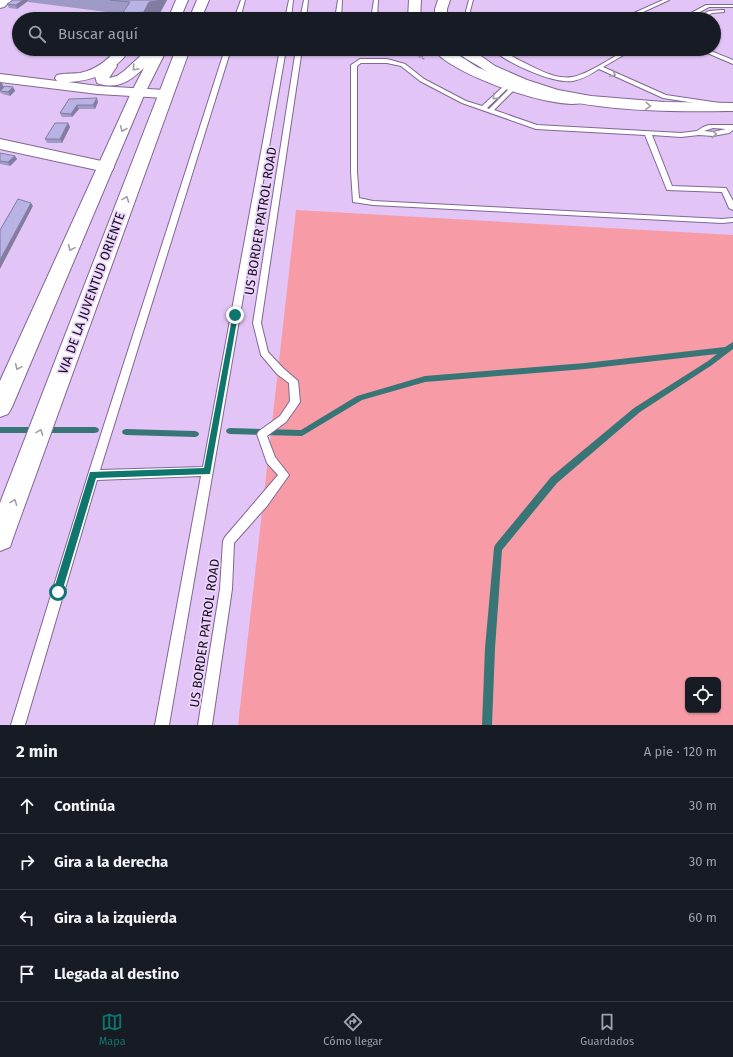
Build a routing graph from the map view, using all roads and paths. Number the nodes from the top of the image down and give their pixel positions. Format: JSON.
{"nodes":[{"id":1,"x":182,"y":0,"type":"edge"},
{"id":2,"x":203,"y":0,"type":"edge"},
{"id":3,"x":243,"y":0,"type":"edge"},
{"id":4,"x":292,"y":0,"type":"edge"},
{"id":5,"x":306,"y":0,"type":"edge"},
{"id":6,"x":340,"y":0,"type":"edge"},
{"id":7,"x":376,"y":0,"type":"edge"},
{"id":8,"x":415,"y":0,"type":"edge"},
{"id":9,"x":444,"y":0,"type":"edge"},
{"id":10,"x":471,"y":0,"type":"edge"},
{"id":11,"x":667,"y":0,"type":"edge"},
{"id":12,"x":733,"y":6,"type":"edge"},
{"id":13,"x":177,"y":12,"type":"edge"},
{"id":14,"x":198,"y":12,"type":"edge"},
{"id":15,"x":239,"y":12,"type":"edge"},
{"id":16,"x":289,"y":12,"type":"edge"},
{"id":17,"x":305,"y":12,"type":"edge"},
{"id":18,"x":339,"y":12,"type":"edge"},
{"id":19,"x":375,"y":12,"type":"edge"},
{"id":20,"x":414,"y":12,"type":"edge"},
{"id":21,"x":441,"y":12,"type":"edge"},
{"id":22,"x":468,"y":12,"type":"edge"},
{"id":23,"x":639,"y":12,"type":"edge"},
{"id":24,"x":696,"y":12,"type":"edge"},
{"id":25,"x":721,"y":12,"type":"edge"},
{"id":26,"x":733,"y":12,"type":"edge"},
{"id":27,"x":123,"y":56,"type":"edge"},
{"id":28,"x":149,"y":56,"type":"edge"},
{"id":29,"x":156,"y":56,"type":"edge"},
{"id":30,"x":180,"y":56,"type":"edge"},
{"id":31,"x":226,"y":56,"type":"edge"},
{"id":32,"x":282,"y":56,"type":"edge"},
{"id":33,"x":298,"y":56,"type":"edge"},
{"id":34,"x":417,"y":56,"type":"edge"},
{"id":35,"x":422,"y":56,"type":"edge"},
{"id":36,"x":450,"y":56,"type":"edge"},
{"id":37,"x":470,"y":56,"type":"edge"},
{"id":38,"x":504,"y":56,"type":"edge"},
{"id":39,"x":619,"y":56,"type":"edge"},
{"id":40,"x":718,"y":56,"type":"edge"},
{"id":41,"x":733,"y":62,"type":"edge"},
{"id":42,"x":110,"y":66,"type":"junction"},
{"id":43,"x":599,"y":67,"type":"junction"},
{"id":44,"x":0,"y":78,"type":"edge"},
{"id":45,"x":29,"y":82,"type":"junction"},
{"id":46,"x":510,"y":87,"type":"junction"},
{"id":47,"x":138,"y":93,"type":"junction"},
{"id":48,"x":165,"y":94,"type":"junction"},
{"id":49,"x":609,"y":103,"type":"junction"},
{"id":50,"x":733,"y":107,"type":"edge"},
{"id":51,"x":484,"y":108,"type":"junction"},
{"id":52,"x":492,"y":110,"type":"junction"},
{"id":53,"x":732,"y":127,"type":"edge"},
{"id":54,"x":648,"y":133,"type":"junction"},
{"id":55,"x":0,"y":144,"type":"edge"},
{"id":56,"x":106,"y":167,"type":"junction"},
{"id":57,"x":733,"y":208,"type":"edge"},
{"id":58,"x":733,"y":220,"type":"edge"},
{"id":59,"x":0,"y":406,"type":"edge"},
{"id":60,"x":208,"y":471,"type":"junction"},
{"id":61,"x":93,"y":474,"type":"junction"},
{"id":62,"x":0,"y":538,"type":"edge"},
{"id":63,"x":18,"y":725,"type":"edge"},
{"id":64,"x":162,"y":725,"type":"edge"},
{"id":65,"x":205,"y":725,"type":"edge"}],
"edges":[{"from":1,"to":13,"type":"main road"},
{"from":2,"to":14,"type":"main road"},
{"from":3,"to":15,"type":"lane"},
{"from":4,"to":16,"type":"lane"},
{"from":5,"to":17,"type":"lane"},
{"from":6,"to":18,"type":"lane"},
{"from":7,"to":19,"type":"lane"},
{"from":8,"to":20,"type":"main road"},
{"from":9,"to":21,"type":"main road"},
{"from":10,"to":22,"type":"lane"},
{"from":11,"to":23,"type":"lane"},
{"from":12,"to":24,"type":"lane"},
{"from":25,"to":26,"type":"lane"},
{"from":27,"to":42,"type":"main road"},
{"from":28,"to":42,"type":"main road","one_way":true},
{"from":29,"to":47,"type":"main road"},
{"from":30,"to":48,"type":"main road","name":"VIA DE LA JUVENTUD ORIENTE"},
{"from":31,"to":61,"type":"lane"},
{"from":32,"to":60,"type":"lane"},
{"from":33,"to":65,"type":"lane","name":"US BORDER PATROL ROAD"},
{"from":34,"to":35,"type":"path"},
{"from":36,"to":46,"type":"main road"},
{"from":37,"to":49,"type":"main road"},
{"from":38,"to":43,"type":"lane"},
{"from":39,"to":43,"type":"lane"},
{"from":40,"to":41,"type":"lane"},
{"from":42,"to":45,"type":"main road"},
{"from":43,"to":50,"type":"lane","one_way":true},
{"from":44,"to":45,"type":"main road"},
{"from":45,"to":47,"type":"main road"},
{"from":46,"to":49,"type":"main road"},
{"from":46,"to":51,"type":"lane","one_way":true},
{"from":46,"to":52,"type":"lane"},
{"from":47,"to":48,"type":"main road"},
{"from":47,"to":56,"type":"main road","one_way":true},
{"from":62,"to":48,"type":"main road","name":"VIA DE LA JUVENTUD ORIENTE","one_way":true},
{"from":49,"to":50,"type":"main road","one_way":true},
{"from":51,"to":52,"type":"lane"},
{"from":51,"to":58,"type":"lane"},
{"from":52,"to":54,"type":"lane"},
{"from":54,"to":53,"type":"lane","one_way":true},
{"from":54,"to":57,"type":"lane"},
{"from":55,"to":56,"type":"main road"},
{"from":56,"to":59,"type":"main road","one_way":true},
{"from":60,"to":61,"type":"lane"},
{"from":60,"to":64,"type":"lane"},
{"from":61,"to":63,"type":"lane"}]}
